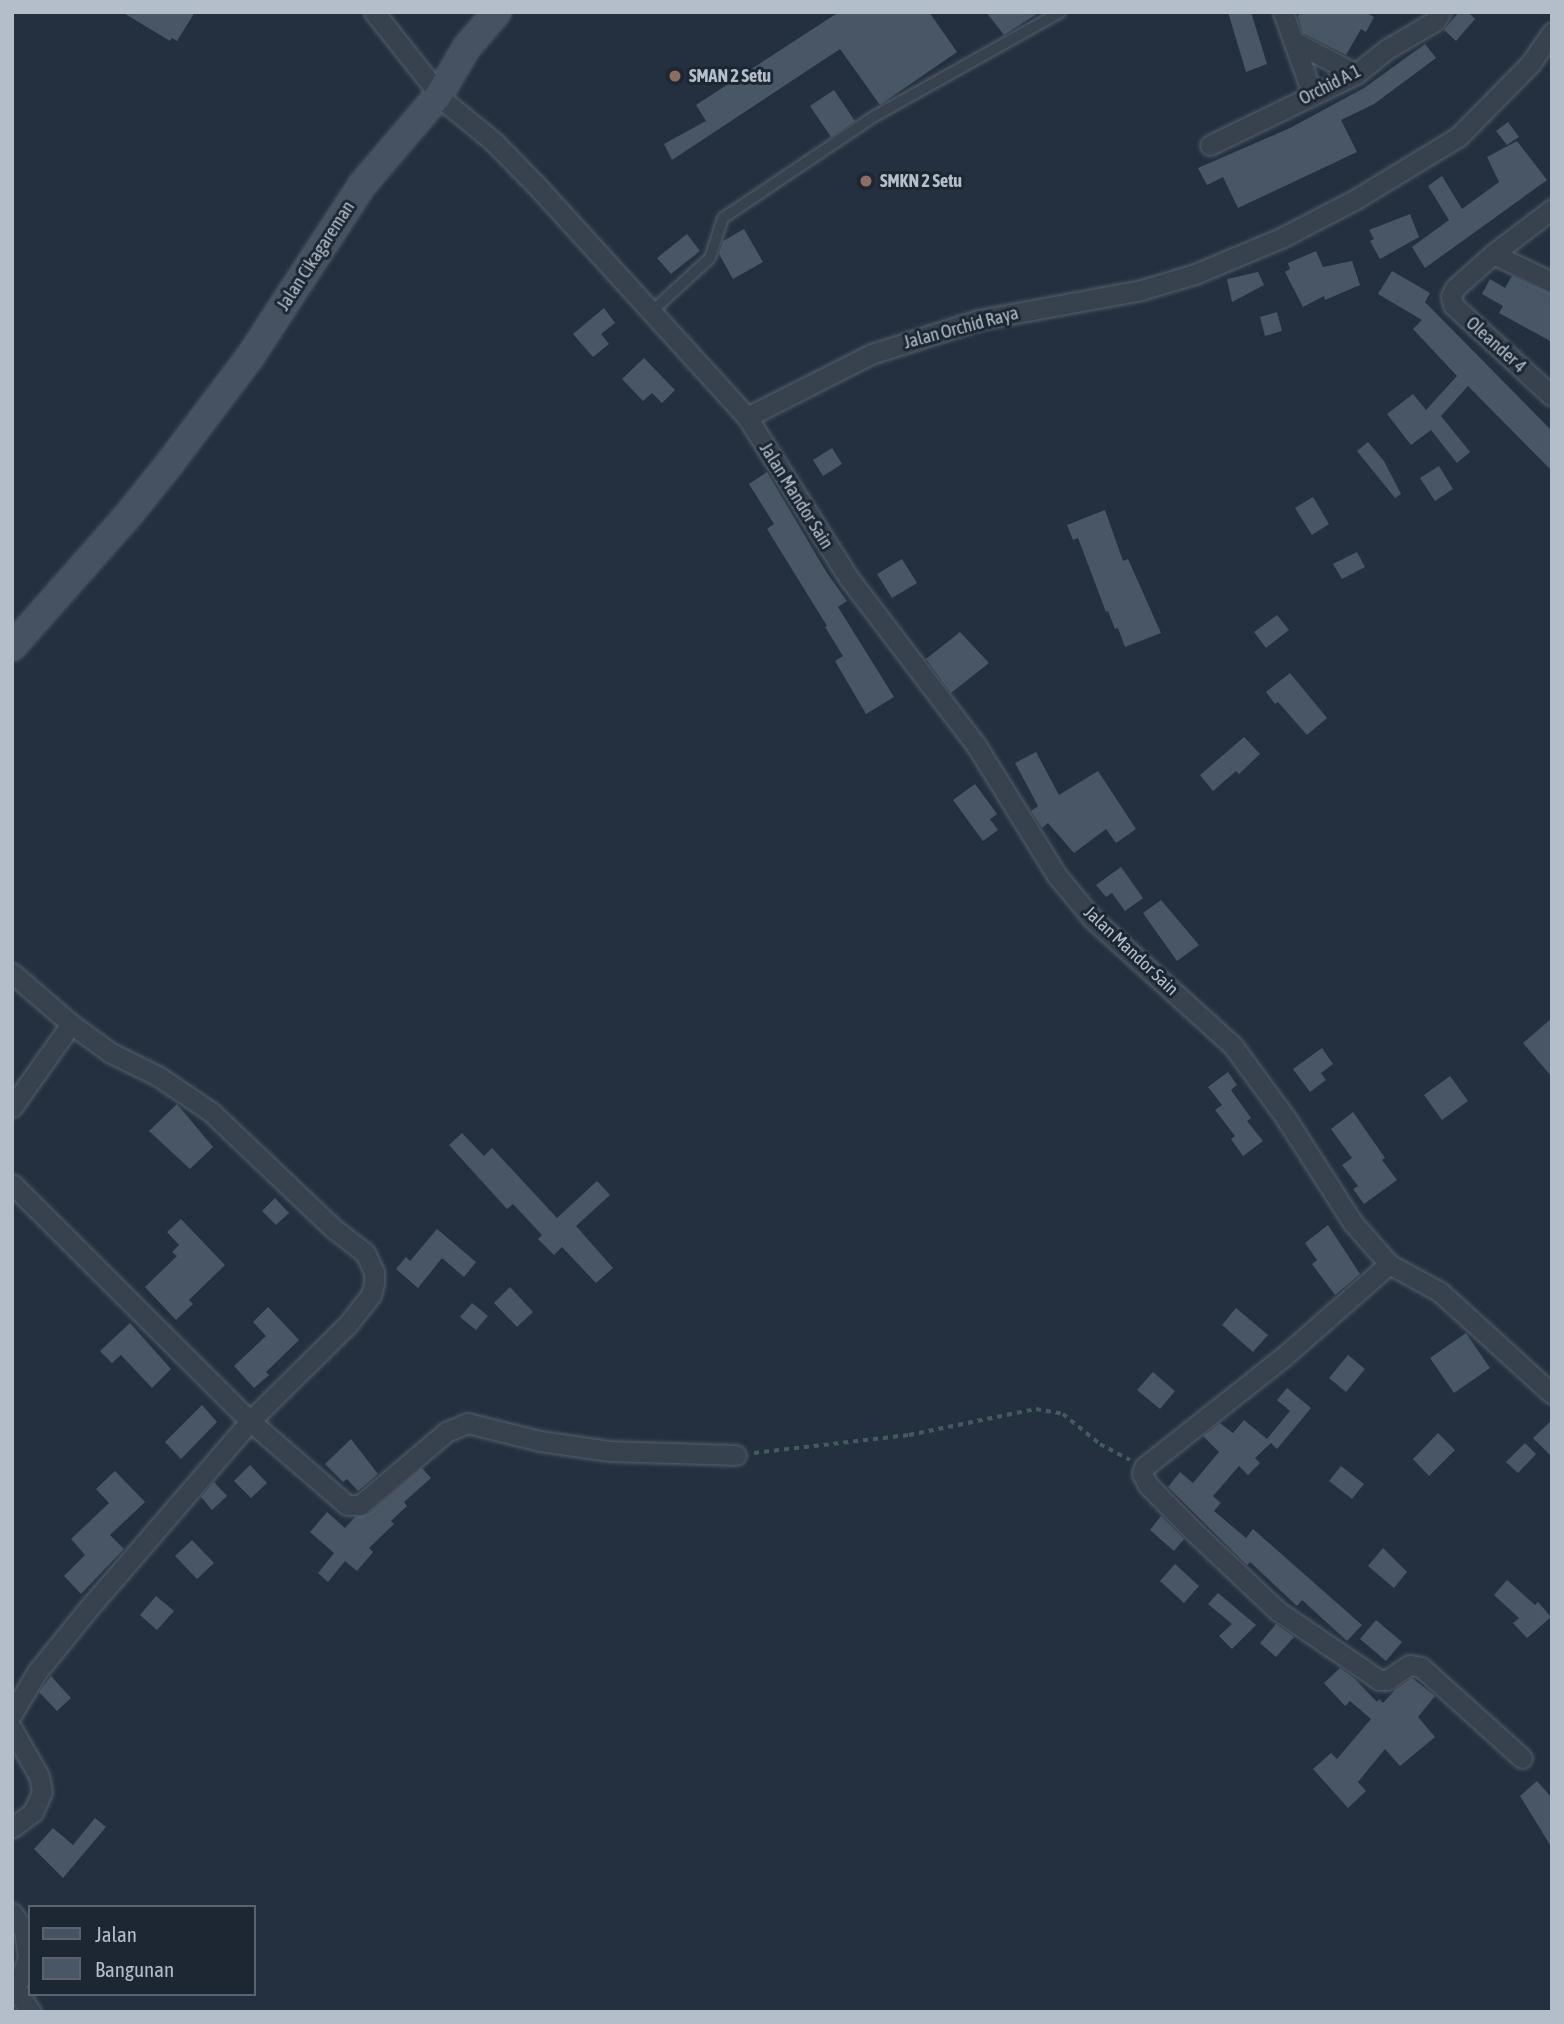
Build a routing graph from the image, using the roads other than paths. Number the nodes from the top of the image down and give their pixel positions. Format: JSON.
{"nodes":[{"id":1,"x":374,"y":12,"type":"edge"},
{"id":2,"x":498,"y":12,"type":"edge"},
{"id":3,"x":1060,"y":12,"type":"edge"},
{"id":4,"x":1283,"y":12,"type":"edge"},
{"id":5,"x":1431,"y":15,"type":"edge"},
{"id":6,"x":1552,"y":32,"type":"edge"},
{"id":7,"x":1293,"y":41,"type":"junction"},
{"id":8,"x":1356,"y":74,"type":"junction"},
{"id":9,"x":1312,"y":93,"type":"junction"},
{"id":10,"x":439,"y":95,"type":"junction"},
{"id":11,"x":1210,"y":145,"type":"dead end"},
{"id":12,"x":1552,"y":209,"type":"edge"},
{"id":13,"x":1493,"y":254,"type":"junction"},
{"id":14,"x":1552,"y":282,"type":"edge"},
{"id":15,"x":650,"y":313,"type":"junction"},
{"id":16,"x":1552,"y":396,"type":"edge"},
{"id":17,"x":747,"y":417,"type":"junction"},
{"id":18,"x":12,"y":647,"type":"edge"},
{"id":19,"x":12,"y":973,"type":"edge"},
{"id":20,"x":71,"y":1024,"type":"junction"},
{"id":21,"x":12,"y":1107,"type":"edge"},
{"id":22,"x":12,"y":1184,"type":"edge"},
{"id":23,"x":1389,"y":1265,"type":"junction"},
{"id":24,"x":1552,"y":1394,"type":"edge"},
{"id":25,"x":250,"y":1421,"type":"junction"},
{"id":26,"x":736,"y":1455,"type":"road end"},
{"id":27,"x":12,"y":1714,"type":"edge"},
{"id":28,"x":12,"y":1729,"type":"edge"},
{"id":29,"x":1522,"y":1758,"type":"dead end"},
{"id":30,"x":12,"y":1828,"type":"edge"},
{"id":31,"x":12,"y":1913,"type":"edge"},
{"id":32,"x":13,"y":1987,"type":"edge"},
{"id":33,"x":31,"y":2012,"type":"edge"}],
"edges":[{"from":1,"to":10,"type":"street"},
{"from":2,"to":10,"type":"street","name":"Jalan Cikagareman"},
{"from":3,"to":15,"type":"lane"},
{"from":4,"to":7,"type":"street"},
{"from":5,"to":8,"type":"street","name":"Orchid A 1"},
{"from":6,"to":17,"type":"street","name":"Jalan Orchid Raya"},
{"from":7,"to":8,"type":"street"},
{"from":7,"to":9,"type":"street"},
{"from":8,"to":9,"type":"street","name":"Orchid A 1"},
{"from":9,"to":11,"type":"street","name":"Orchid A 1"},
{"from":10,"to":15,"type":"street"},
{"from":10,"to":18,"type":"street","name":"Jalan Cikagareman"},
{"from":12,"to":13,"type":"street","name":"Oleander 4"},
{"from":13,"to":14,"type":"street"},
{"from":13,"to":16,"type":"street","name":"Oleander 4"},
{"from":15,"to":17,"type":"street"},
{"from":17,"to":23,"type":"street","name":"Jalan Mandor Sain"},
{"from":19,"to":20,"type":"street"},
{"from":20,"to":21,"type":"street"},
{"from":20,"to":25,"type":"street"},
{"from":22,"to":25,"type":"street"},
{"from":23,"to":24,"type":"street","name":"Jalan Mandor Sain"},
{"from":23,"to":29,"type":"street"},
{"from":25,"to":26,"type":"street"},
{"from":25,"to":27,"type":"street"},
{"from":28,"to":30,"type":"street"},
{"from":31,"to":32,"type":"street"},
{"from":32,"to":33,"type":"street"}]}
